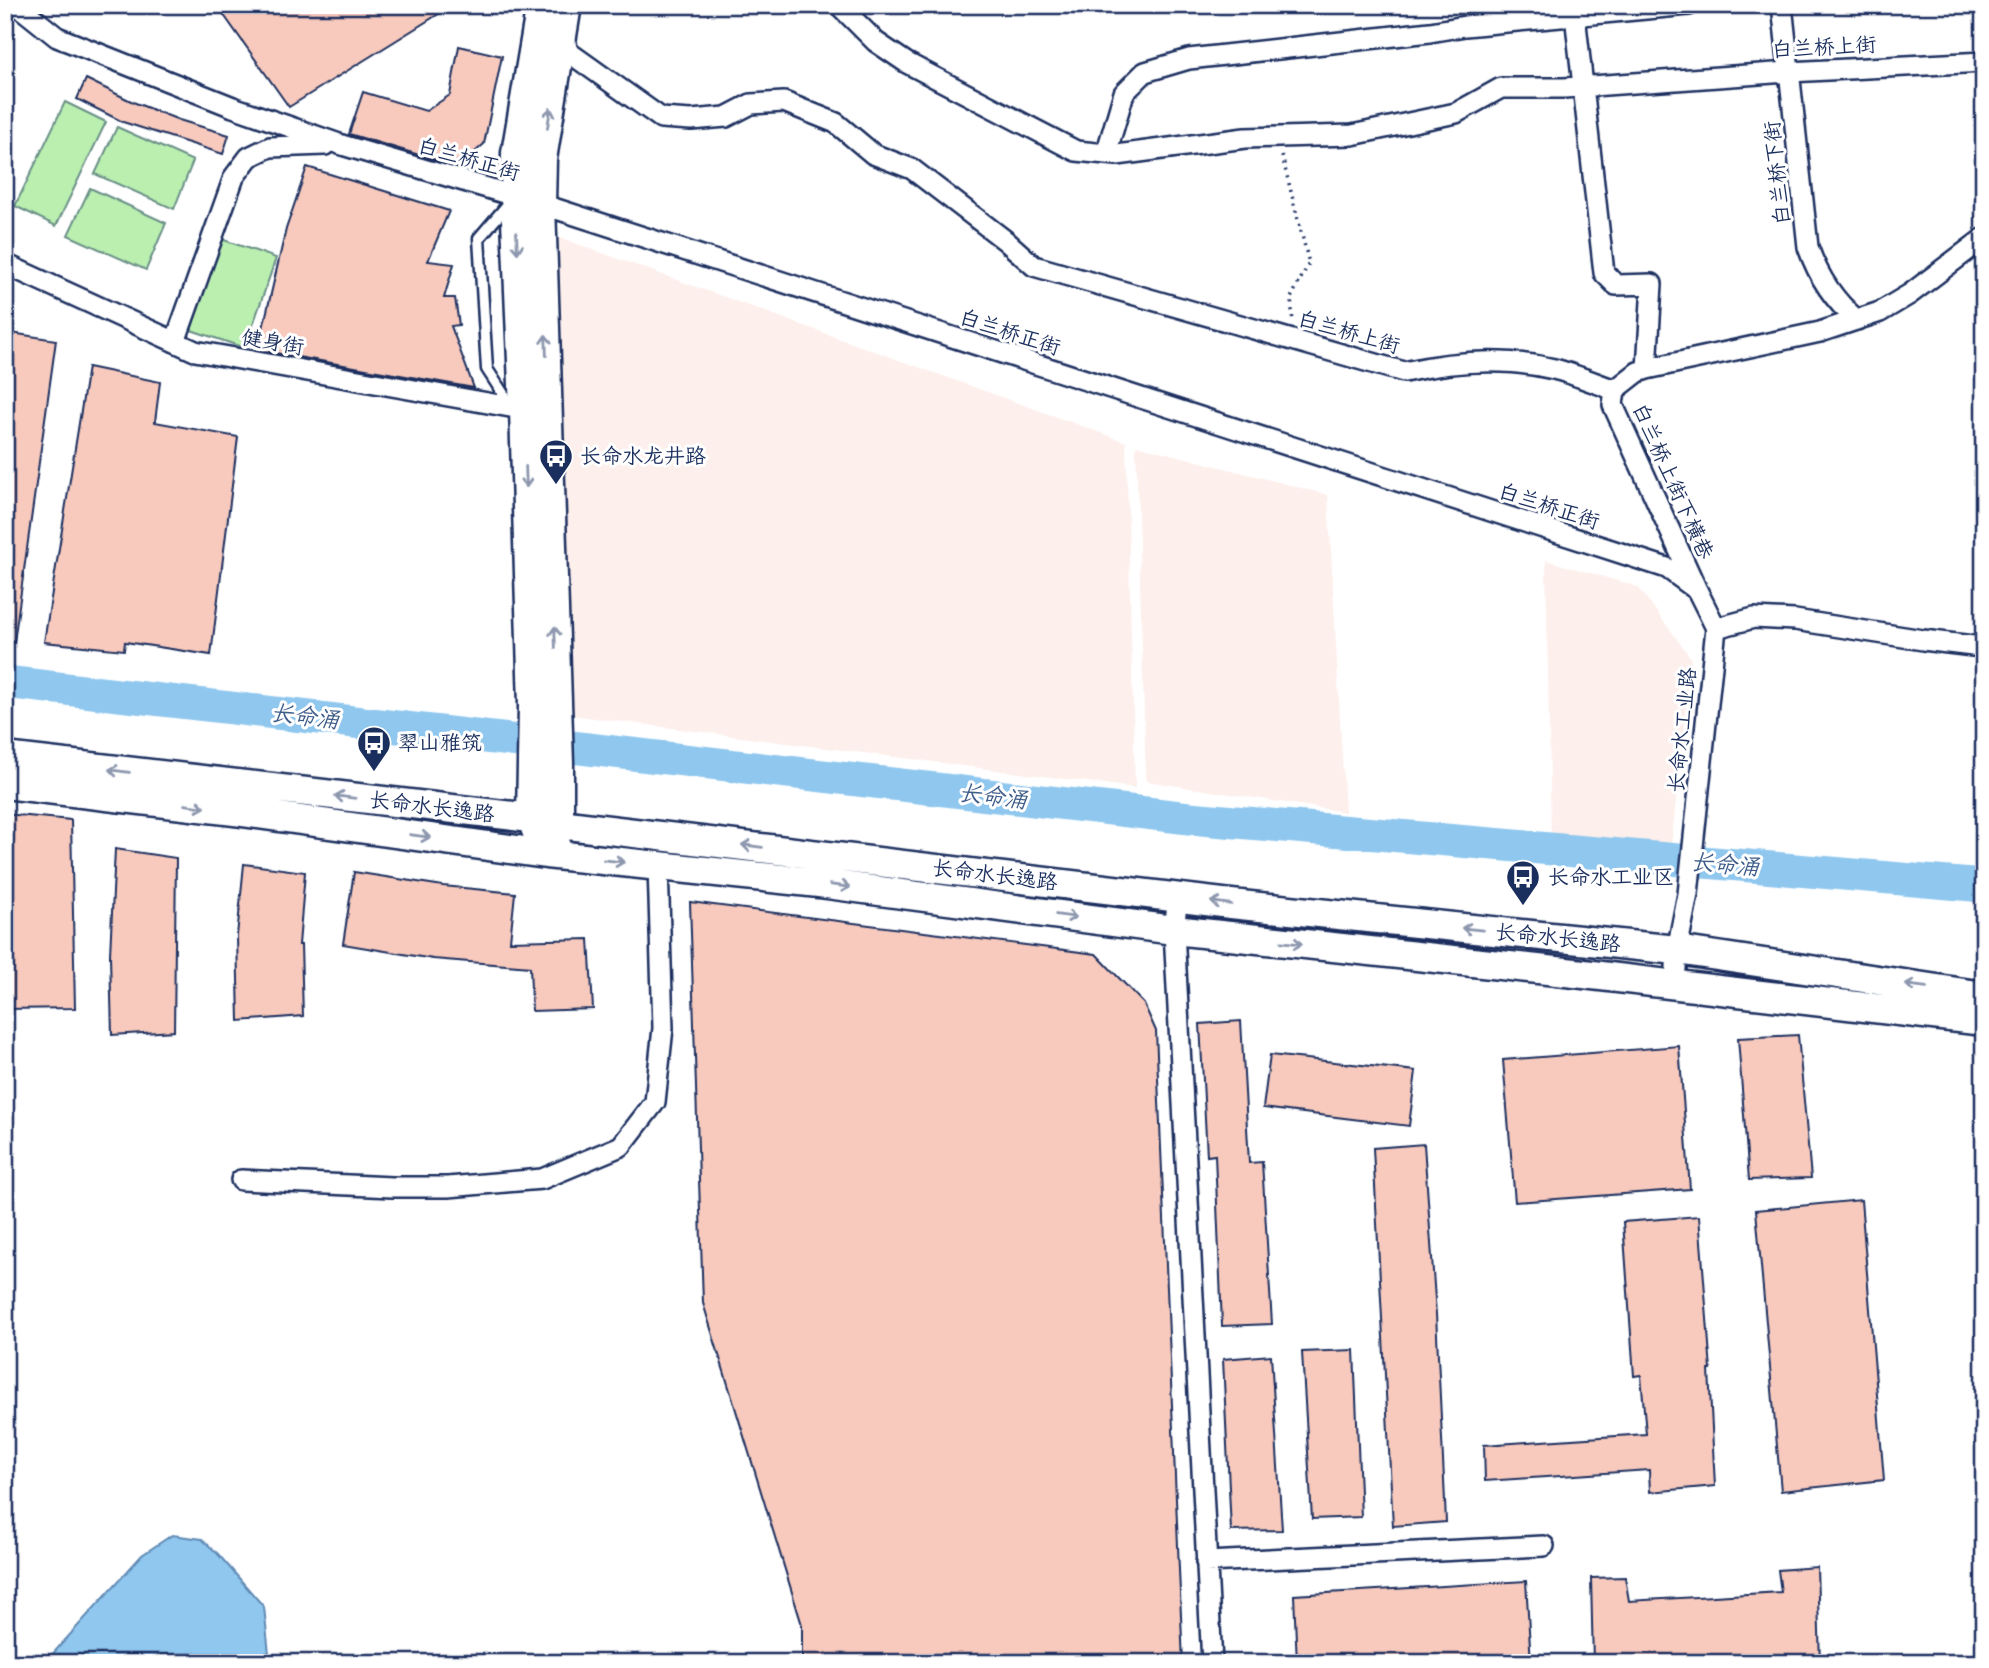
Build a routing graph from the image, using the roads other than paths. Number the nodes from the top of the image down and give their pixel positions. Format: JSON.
{"nodes":[{"id":1,"x":17,"y":5,"type":"edge"},
{"id":2,"x":541,"y":5,"type":"edge"},
{"id":3,"x":839,"y":5,"type":"edge"},
{"id":4,"x":1689,"y":5,"type":"edge"},
{"id":5,"x":1782,"y":5,"type":"edge"},
{"id":6,"x":1575,"y":11,"type":"edge"},
{"id":7,"x":566,"y":15,"type":"edge"},
{"id":8,"x":1984,"y":62,"type":"edge"},
{"id":9,"x":1789,"y":72,"type":"junction"},
{"id":10,"x":1583,"y":86,"type":"junction"},
{"id":11,"x":342,"y":145,"type":"junction"},
{"id":12,"x":1106,"y":154,"type":"junction"},
{"id":13,"x":528,"y":200,"type":"junction"},
{"id":14,"x":1984,"y":238,"type":"edge"},
{"id":15,"x":5,"y":264,"type":"edge"},
{"id":16,"x":1857,"y":320,"type":"junction"},
{"id":17,"x":175,"y":342,"type":"junction"},
{"id":18,"x":1647,"y":369,"type":"junction"},
{"id":19,"x":1615,"y":390,"type":"junction"},
{"id":20,"x":528,"y":410,"type":"junction"},
{"id":21,"x":1697,"y":590,"type":"junction"},
{"id":22,"x":1716,"y":628,"type":"junction"},
{"id":23,"x":1984,"y":645,"type":"edge"},
{"id":24,"x":5,"y":757,"type":"edge"},
{"id":25,"x":546,"y":763,"type":"junction"},
{"id":26,"x":5,"y":784,"type":"edge"},
{"id":27,"x":531,"y":818,"type":"junction"},
{"id":28,"x":559,"y":824,"type":"junction"},
{"id":29,"x":549,"y":854,"type":"junction"},
{"id":30,"x":658,"y":866,"type":"junction"},
{"id":31,"x":1178,"y":896,"type":"junction"},
{"id":32,"x":1174,"y":930,"type":"junction"},
{"id":33,"x":1677,"y":950,"type":"junction"},
{"id":34,"x":1675,"y":985,"type":"junction"},
{"id":35,"x":1984,"y":996,"type":"edge"},
{"id":36,"x":1984,"y":1021,"type":"edge"},
{"id":37,"x":241,"y":1180,"type":"dead end"},
{"id":38,"x":1544,"y":1546,"type":"dead end"},
{"id":39,"x":1206,"y":1562,"type":"junction"},
{"id":40,"x":1212,"y":1663,"type":"edge"}],
"edges":[{"from":1,"to":11,"type":"street","name":"白兰桥正街"},
{"from":2,"to":13,"type":"street"},
{"from":3,"to":12,"type":"street","name":"白兰桥上街"},
{"from":4,"to":6,"type":"street"},
{"from":5,"to":9,"type":"street","name":"白兰桥下街"},
{"from":6,"to":10,"type":"street"},
{"from":6,"to":12,"type":"street"},
{"from":13,"to":7,"type":"street","one_way":true},
{"from":7,"to":19,"type":"street","name":"白兰桥上街"},
{"from":8,"to":9,"type":"street","name":"白兰桥上街"},
{"from":9,"to":10,"type":"street","name":"白兰桥上街"},
{"from":9,"to":16,"type":"street","name":"白兰桥下街"},
{"from":10,"to":12,"type":"street","name":"白兰桥上街"},
{"from":10,"to":18,"type":"street"},
{"from":11,"to":13,"type":"street","name":"白兰桥正街"},
{"from":11,"to":17,"type":"street"},
{"from":13,"to":20,"type":"street"},
{"from":13,"to":20,"type":"lane"},
{"from":13,"to":21,"type":"street","name":"白兰桥正街"},
{"from":14,"to":16,"type":"street"},
{"from":15,"to":17,"type":"street","name":"健身街"},
{"from":16,"to":18,"type":"street"},
{"from":17,"to":20,"type":"street","name":"健身街"},
{"from":18,"to":19,"type":"street"},
{"from":19,"to":21,"type":"street","name":"白兰桥上街下横巷"},
{"from":20,"to":25,"type":"street"},
{"from":21,"to":22,"type":"street","name":"白兰桥正街"},
{"from":22,"to":23,"type":"street"},
{"from":22,"to":33,"type":"street","name":"长命水工业路"},
{"from":27,"to":24,"type":"street","name":"长命水长逸路","one_way":true},
{"from":25,"to":27,"type":"street"},
{"from":25,"to":28,"type":"street"},
{"from":26,"to":29,"type":"street","name":"长命水长逸路","one_way":true},
{"from":27,"to":28,"type":"street","name":"长命水长逸路"},
{"from":27,"to":29,"type":"street"},
{"from":28,"to":29,"type":"street"},
{"from":31,"to":28,"type":"street","name":"长命水长逸路","one_way":true},
{"from":29,"to":30,"type":"street","name":"长命水长逸路","one_way":true},
{"from":30,"to":32,"type":"street","name":"长命水长逸路","one_way":true},
{"from":30,"to":37,"type":"street"},
{"from":31,"to":32,"type":"street"},
{"from":33,"to":31,"type":"street","name":"长命水长逸路","one_way":true},
{"from":32,"to":34,"type":"street","name":"长命水长逸路","one_way":true},
{"from":32,"to":39,"type":"street"},
{"from":33,"to":34,"type":"street"},
{"from":35,"to":33,"type":"street","name":"长命水长逸路","one_way":true},
{"from":34,"to":36,"type":"street","name":"长命水长逸路"},
{"from":38,"to":39,"type":"street"},
{"from":39,"to":40,"type":"street"}]}
